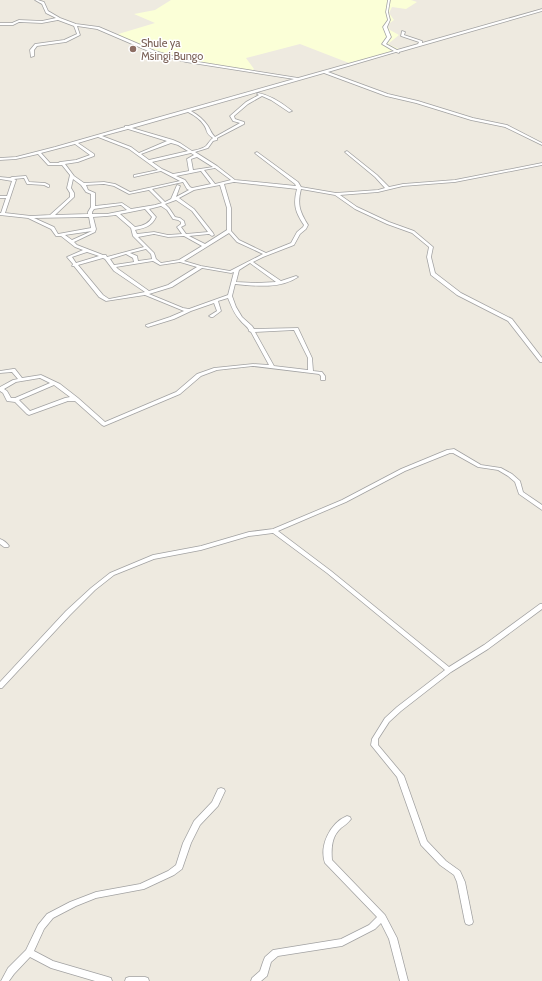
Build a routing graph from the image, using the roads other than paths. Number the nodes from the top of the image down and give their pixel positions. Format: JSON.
{"nodes":[{"id":1,"x":36,"y":0,"type":"edge"},
{"id":2,"x":48,"y":0,"type":"edge"},
{"id":3,"x":389,"y":0,"type":"edge"},
{"id":4,"x":42,"y":2,"type":"junction"},
{"id":5,"x":542,"y":10,"type":"edge"},
{"id":6,"x":59,"y":19,"type":"junction"},
{"id":7,"x":0,"y":24,"type":"edge"},
{"id":8,"x":75,"y":25,"type":"junction"},
{"id":9,"x":403,"y":32,"type":"dead end"},
{"id":10,"x":417,"y":46,"type":"junction"},
{"id":11,"x":398,"y":52,"type":"junction"},
{"id":12,"x":32,"y":56,"type":"dead end"},
{"id":13,"x":325,"y":72,"type":"junction"},
{"id":14,"x":297,"y":80,"type":"junction"},
{"id":15,"x":251,"y":92,"type":"junction"},
{"id":16,"x":262,"y":95,"type":"junction"},
{"id":17,"x":188,"y":110,"type":"junction"},
{"id":18,"x":290,"y":111,"type":"dead end"},
{"id":19,"x":126,"y":127,"type":"junction"},
{"id":20,"x":98,"y":136,"type":"junction"},
{"id":21,"x":216,"y":139,"type":"junction"},
{"id":22,"x":172,"y":141,"type":"junction"},
{"id":23,"x":74,"y":142,"type":"junction"},
{"id":24,"x":542,"y":144,"type":"edge"},
{"id":25,"x":38,"y":152,"type":"junction"},
{"id":26,"x":192,"y":152,"type":"junction"},
{"id":27,"x":347,"y":152,"type":"dead end"},
{"id":28,"x":257,"y":153,"type":"dead end"},
{"id":29,"x":139,"y":154,"type":"junction"},
{"id":30,"x":197,"y":155,"type":"junction"},
{"id":31,"x":0,"y":159,"type":"edge"},
{"id":32,"x":150,"y":161,"type":"junction"},
{"id":33,"x":59,"y":163,"type":"junction"},
{"id":34,"x":542,"y":164,"type":"edge"},
{"id":35,"x":216,"y":167,"type":"junction"},
{"id":36,"x":161,"y":170,"type":"junction"},
{"id":37,"x":202,"y":170,"type":"junction"},
{"id":38,"x":191,"y":172,"type":"junction"},
{"id":39,"x":174,"y":175,"type":"junction"},
{"id":40,"x":72,"y":176,"type":"junction"},
{"id":41,"x":135,"y":176,"type":"dead end"},
{"id":42,"x":0,"y":178,"type":"edge"},
{"id":43,"x":11,"y":178,"type":"junction"},
{"id":44,"x":234,"y":181,"type":"junction"},
{"id":45,"x":184,"y":182,"type":"junction"},
{"id":46,"x":82,"y":184,"type":"junction"},
{"id":47,"x":222,"y":184,"type":"junction"},
{"id":48,"x":214,"y":185,"type":"junction"},
{"id":49,"x":48,"y":186,"type":"dead end"},
{"id":50,"x":178,"y":186,"type":"dead end"},
{"id":51,"x":299,"y":188,"type":"junction"},
{"id":52,"x":388,"y":188,"type":"junction"},
{"id":53,"x":150,"y":189,"type":"junction"},
{"id":54,"x":192,"y":190,"type":"junction"},
{"id":55,"x":334,"y":194,"type":"junction"},
{"id":56,"x":7,"y":197,"type":"junction"},
{"id":57,"x":0,"y":198,"type":"edge"},
{"id":58,"x":175,"y":199,"type":"junction"},
{"id":59,"x":163,"y":204,"type":"junction"},
{"id":60,"x":92,"y":208,"type":"junction"},
{"id":61,"x":146,"y":208,"type":"junction"},
{"id":62,"x":130,"y":211,"type":"junction"},
{"id":63,"x":117,"y":213,"type":"junction"},
{"id":64,"x":2,"y":214,"type":"edge"},
{"id":65,"x":31,"y":216,"type":"junction"},
{"id":66,"x":91,"y":216,"type":"junction"},
{"id":67,"x":51,"y":217,"type":"junction"},
{"id":68,"x":94,"y":229,"type":"junction"},
{"id":69,"x":133,"y":229,"type":"junction"},
{"id":70,"x":229,"y":231,"type":"junction"},
{"id":71,"x":211,"y":233,"type":"junction"},
{"id":72,"x":63,"y":235,"type":"junction"},
{"id":73,"x":186,"y":235,"type":"junction"},
{"id":74,"x":135,"y":236,"type":"junction"},
{"id":75,"x":215,"y":238,"type":"junction"},
{"id":76,"x":72,"y":242,"type":"junction"},
{"id":77,"x":203,"y":245,"type":"junction"},
{"id":78,"x":146,"y":248,"type":"junction"},
{"id":79,"x":88,"y":250,"type":"junction"},
{"id":80,"x":125,"y":252,"type":"junction"},
{"id":81,"x":266,"y":254,"type":"junction"},
{"id":82,"x":105,"y":257,"type":"junction"},
{"id":83,"x":154,"y":260,"type":"junction"},
{"id":84,"x":180,"y":261,"type":"junction"},
{"id":85,"x":251,"y":262,"type":"junction"},
{"id":86,"x":136,"y":263,"type":"junction"},
{"id":87,"x":74,"y":265,"type":"junction"},
{"id":88,"x":113,"y":266,"type":"junction"},
{"id":89,"x":201,"y":267,"type":"junction"},
{"id":90,"x":237,"y":270,"type":"junction"},
{"id":91,"x":296,"y":277,"type":"dead end"},
{"id":92,"x":280,"y":282,"type":"junction"},
{"id":93,"x":233,"y":283,"type":"junction"},
{"id":94,"x":147,"y":293,"type":"junction"},
{"id":95,"x":230,"y":296,"type":"junction"},
{"id":96,"x":216,"y":301,"type":"junction"},
{"id":97,"x":189,"y":310,"type":"junction"},
{"id":98,"x":211,"y":316,"type":"dead end"},
{"id":99,"x":148,"y":326,"type":"dead end"},
{"id":100,"x":252,"y":331,"type":"junction"},
{"id":101,"x":542,"y":361,"type":"edge"},
{"id":102,"x":272,"y":367,"type":"junction"},
{"id":103,"x":0,"y":372,"type":"edge"},
{"id":104,"x":311,"y":372,"type":"junction"},
{"id":105,"x":323,"y":379,"type":"dead end"},
{"id":106,"x":21,"y":380,"type":"junction"},
{"id":107,"x":54,"y":383,"type":"junction"},
{"id":108,"x":0,"y":389,"type":"edge"},
{"id":109,"x":76,"y":399,"type":"junction"},
{"id":110,"x":16,"y":400,"type":"junction"},
{"id":111,"x":542,"y":508,"type":"edge"},
{"id":112,"x":274,"y":531,"type":"junction"},
{"id":113,"x":0,"y":541,"type":"edge"},
{"id":114,"x":6,"y":546,"type":"dead end"},
{"id":115,"x":542,"y":606,"type":"edge"},
{"id":116,"x":449,"y":670,"type":"junction"},
{"id":117,"x":0,"y":686,"type":"edge"},
{"id":118,"x":221,"y":791,"type":"dead end"},
{"id":119,"x":347,"y":819,"type":"dead end"},
{"id":120,"x":382,"y":917,"type":"junction"},
{"id":121,"x":469,"y":922,"type":"dead end"},
{"id":122,"x":29,"y":953,"type":"junction"},
{"id":123,"x":5,"y":981,"type":"edge"},
{"id":124,"x":108,"y":981,"type":"edge"},
{"id":125,"x":130,"y":981,"type":"edge"},
{"id":126,"x":145,"y":981,"type":"edge"},
{"id":127,"x":255,"y":981,"type":"edge"},
{"id":128,"x":404,"y":981,"type":"edge"}],
"edges":[{"from":1,"to":4,"type":"street"},
{"from":2,"to":4,"type":"street"},
{"from":3,"to":11,"type":"street"},
{"from":4,"to":6,"type":"street"},
{"from":5,"to":10,"type":"street"},
{"from":6,"to":7,"type":"street"},
{"from":6,"to":8,"type":"street"},
{"from":8,"to":12,"type":"street"},
{"from":8,"to":14,"type":"street"},
{"from":9,"to":10,"type":"street"},
{"from":10,"to":11,"type":"street"},
{"from":11,"to":13,"type":"street"},
{"from":13,"to":14,"type":"street"},
{"from":13,"to":24,"type":"street"},
{"from":14,"to":15,"type":"street"},
{"from":15,"to":16,"type":"street"},
{"from":15,"to":17,"type":"street"},
{"from":16,"to":18,"type":"street"},
{"from":16,"to":21,"type":"street"},
{"from":17,"to":19,"type":"street"},
{"from":17,"to":21,"type":"street"},
{"from":19,"to":20,"type":"street"},
{"from":19,"to":22,"type":"street"},
{"from":20,"to":23,"type":"street"},
{"from":20,"to":29,"type":"street"},
{"from":21,"to":26,"type":"street"},
{"from":22,"to":26,"type":"street"},
{"from":22,"to":29,"type":"street"},
{"from":23,"to":25,"type":"street"},
{"from":23,"to":33,"type":"street"},
{"from":25,"to":31,"type":"street"},
{"from":25,"to":33,"type":"street"},
{"from":26,"to":30,"type":"street"},
{"from":26,"to":32,"type":"street"},
{"from":27,"to":52,"type":"street"},
{"from":28,"to":51,"type":"street"},
{"from":29,"to":32,"type":"street"},
{"from":30,"to":35,"type":"street"},
{"from":30,"to":38,"type":"street"},
{"from":32,"to":36,"type":"street"},
{"from":33,"to":40,"type":"street"},
{"from":34,"to":52,"type":"street"},
{"from":35,"to":37,"type":"street"},
{"from":35,"to":44,"type":"street"},
{"from":36,"to":39,"type":"street"},
{"from":36,"to":41,"type":"street"},
{"from":37,"to":38,"type":"street"},
{"from":37,"to":48,"type":"street"},
{"from":38,"to":39,"type":"street"},
{"from":39,"to":45,"type":"street"},
{"from":40,"to":46,"type":"street"},
{"from":40,"to":67,"type":"street"},
{"from":42,"to":43,"type":"street"},
{"from":43,"to":49,"type":"street"},
{"from":43,"to":56,"type":"street"},
{"from":44,"to":47,"type":"street"},
{"from":44,"to":51,"type":"street"},
{"from":45,"to":53,"type":"street"},
{"from":45,"to":54,"type":"street"},
{"from":46,"to":53,"type":"street"},
{"from":46,"to":60,"type":"street"},
{"from":47,"to":48,"type":"street"},
{"from":47,"to":70,"type":"street"},
{"from":48,"to":54,"type":"street"},
{"from":50,"to":58,"type":"street"},
{"from":51,"to":55,"type":"street"},
{"from":51,"to":81,"type":"street"},
{"from":52,"to":55,"type":"street"},
{"from":53,"to":59,"type":"street"},
{"from":54,"to":58,"type":"street"},
{"from":55,"to":101,"type":"street"},
{"from":56,"to":57,"type":"street"},
{"from":56,"to":64,"type":"street"},
{"from":58,"to":59,"type":"street"},
{"from":58,"to":71,"type":"street"},
{"from":59,"to":61,"type":"street"},
{"from":59,"to":73,"type":"street"},
{"from":60,"to":62,"type":"street"},
{"from":60,"to":66,"type":"street"},
{"from":61,"to":62,"type":"street"},
{"from":61,"to":69,"type":"street"},
{"from":62,"to":63,"type":"street"},
{"from":63,"to":66,"type":"street"},
{"from":63,"to":69,"type":"street"},
{"from":64,"to":65,"type":"street"},
{"from":65,"to":67,"type":"street"},
{"from":65,"to":72,"type":"street"},
{"from":66,"to":67,"type":"street"},
{"from":66,"to":68,"type":"street"},
{"from":68,"to":72,"type":"street"},
{"from":68,"to":76,"type":"street"},
{"from":69,"to":74,"type":"street"},
{"from":70,"to":75,"type":"street"},
{"from":70,"to":81,"type":"street"},
{"from":71,"to":73,"type":"street"},
{"from":71,"to":75,"type":"street"},
{"from":72,"to":76,"type":"street"},
{"from":73,"to":74,"type":"street"},
{"from":73,"to":77,"type":"street"},
{"from":74,"to":78,"type":"street"},
{"from":75,"to":77,"type":"street"},
{"from":76,"to":79,"type":"street"},
{"from":77,"to":84,"type":"street"},
{"from":78,"to":80,"type":"street"},
{"from":78,"to":83,"type":"street"},
{"from":79,"to":82,"type":"street"},
{"from":79,"to":87,"type":"street"},
{"from":80,"to":82,"type":"street"},
{"from":80,"to":86,"type":"street"},
{"from":81,"to":85,"type":"street"},
{"from":82,"to":87,"type":"street"},
{"from":82,"to":88,"type":"street"},
{"from":83,"to":84,"type":"street"},
{"from":83,"to":86,"type":"street"},
{"from":84,"to":89,"type":"street"},
{"from":85,"to":90,"type":"street"},
{"from":85,"to":92,"type":"street"},
{"from":86,"to":88,"type":"street"},
{"from":87,"to":94,"type":"street"},
{"from":88,"to":94,"type":"street"},
{"from":89,"to":90,"type":"street"},
{"from":89,"to":94,"type":"street"},
{"from":90,"to":93,"type":"street"},
{"from":91,"to":92,"type":"street"},
{"from":92,"to":93,"type":"street"},
{"from":93,"to":95,"type":"street"},
{"from":94,"to":97,"type":"street"},
{"from":95,"to":96,"type":"street"},
{"from":95,"to":100,"type":"street"},
{"from":96,"to":97,"type":"street"},
{"from":96,"to":98,"type":"street"},
{"from":97,"to":99,"type":"street"},
{"from":100,"to":102,"type":"street"},
{"from":100,"to":104,"type":"street"},
{"from":102,"to":104,"type":"street"},
{"from":102,"to":109,"type":"street"},
{"from":103,"to":106,"type":"street"},
{"from":104,"to":105,"type":"street"},
{"from":106,"to":107,"type":"street"},
{"from":106,"to":108,"type":"street"},
{"from":107,"to":109,"type":"street"},
{"from":107,"to":110,"type":"street"},
{"from":108,"to":110,"type":"street"},
{"from":109,"to":110,"type":"street"},
{"from":111,"to":112,"type":"street"},
{"from":112,"to":116,"type":"street"},
{"from":112,"to":117,"type":"street"},
{"from":113,"to":114,"type":"street"},
{"from":115,"to":116,"type":"street"},
{"from":116,"to":121,"type":"street"},
{"from":118,"to":122,"type":"street"},
{"from":119,"to":120,"type":"street"},
{"from":120,"to":127,"type":"street"},
{"from":120,"to":128,"type":"street"},
{"from":122,"to":123,"type":"street"},
{"from":122,"to":124,"type":"street"},
{"from":125,"to":126,"type":"street"}]}
